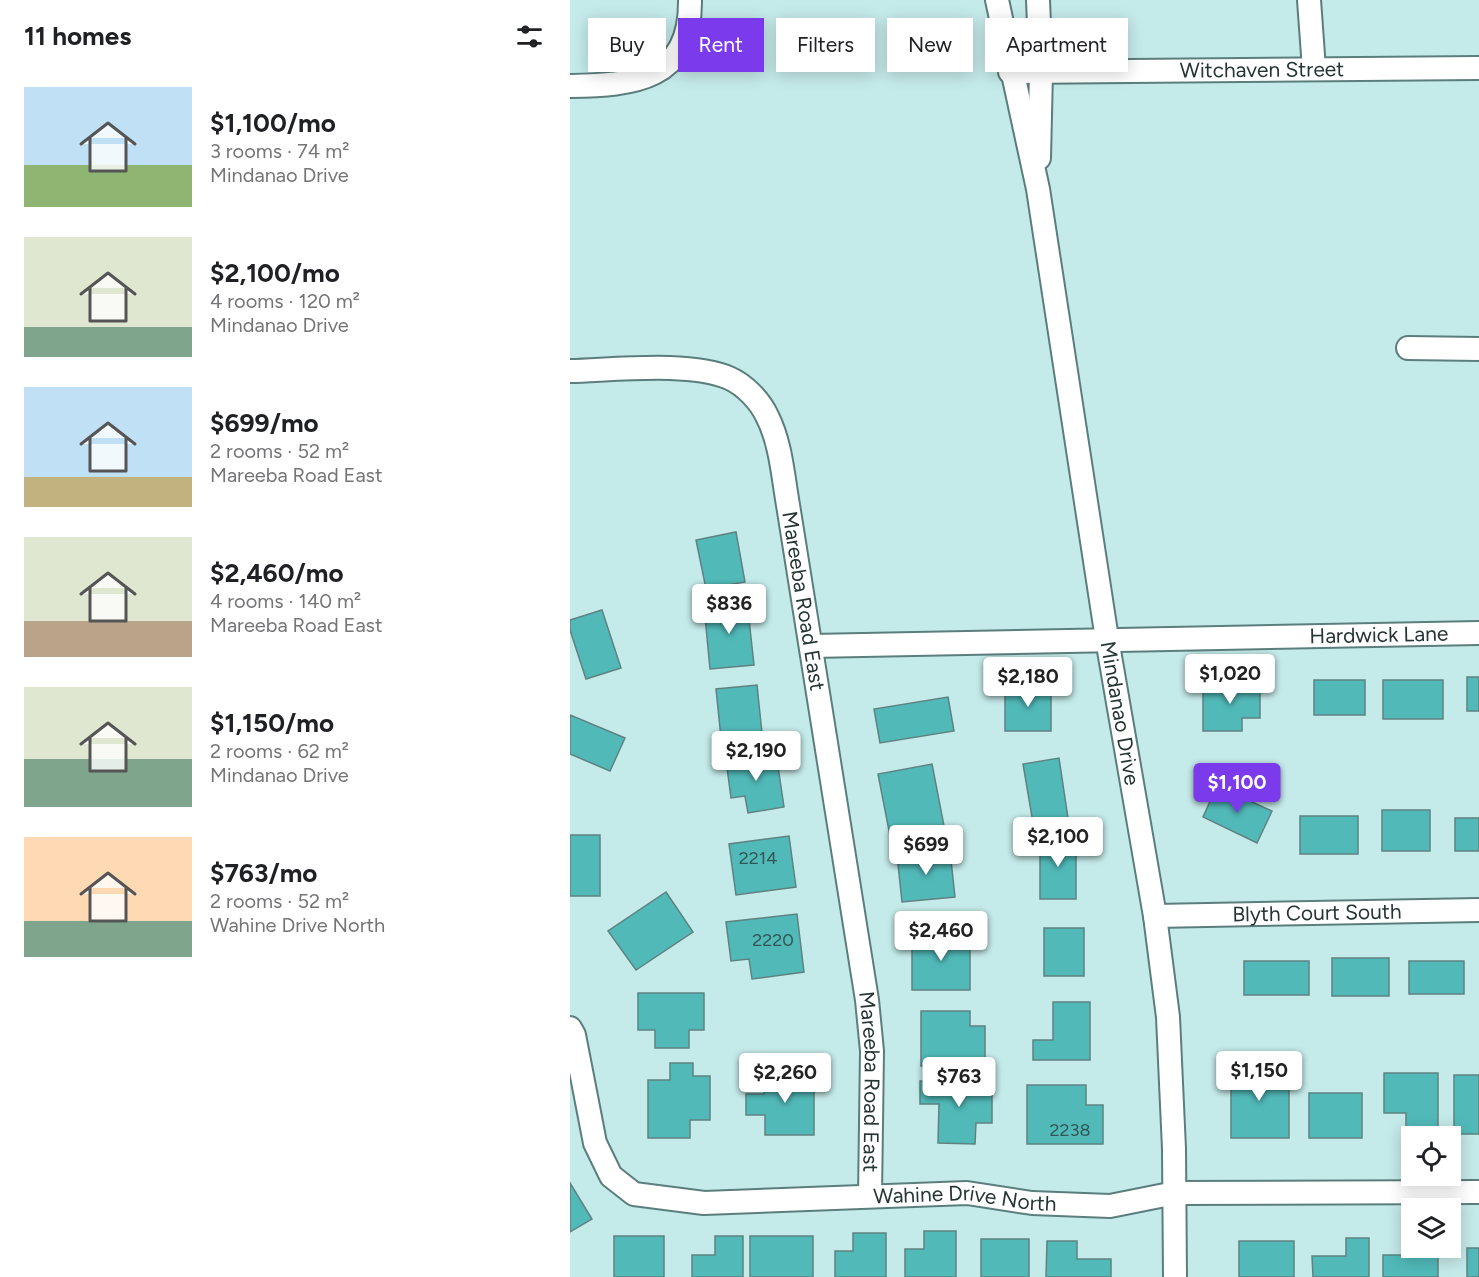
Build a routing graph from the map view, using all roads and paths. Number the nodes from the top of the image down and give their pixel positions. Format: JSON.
{"nodes":[{"id":1,"x":690,"y":0,"type":"edge"},
{"id":2,"x":997,"y":0,"type":"edge"},
{"id":3,"x":1038,"y":0,"type":"edge"},
{"id":4,"x":1310,"y":0,"type":"edge"},
{"id":5,"x":1000,"y":18,"type":"edge"},
{"id":6,"x":1039,"y":18,"type":"edge"},
{"id":7,"x":1479,"y":68,"type":"edge"},
{"id":8,"x":1314,"y":69,"type":"junction"},
{"id":9,"x":1128,"y":71,"type":"edge"},
{"id":10,"x":1010,"y":72,"type":"edge"},
{"id":11,"x":1041,"y":72,"type":"edge"},
{"id":12,"x":570,"y":86,"type":"edge"},
{"id":13,"x":1038,"y":189,"type":"junction"},
{"id":14,"x":1408,"y":348,"type":"dead end"},
{"id":15,"x":1479,"y":349,"type":"edge"},
{"id":16,"x":570,"y":371,"type":"edge"},
{"id":17,"x":1479,"y":633,"type":"edge"},
{"id":18,"x":1107,"y":639,"type":"junction"},
{"id":19,"x":811,"y":646,"type":"junction"},
{"id":20,"x":1479,"y":910,"type":"edge"},
{"id":21,"x":1155,"y":916,"type":"junction"},
{"id":22,"x":570,"y":1028,"type":"edge"},
{"id":23,"x":1479,"y":1192,"type":"edge"},
{"id":24,"x":1174,"y":1193,"type":"junction"},
{"id":25,"x":870,"y":1196,"type":"junction"},
{"id":26,"x":1175,"y":1277,"type":"edge"}],
"edges":[{"from":1,"to":12,"type":"street"},
{"from":2,"to":5,"type":"street","name":"Mindanao Drive"},
{"from":3,"to":6,"type":"street","name":"Mindanao Drive"},
{"from":4,"to":8,"type":"street"},
{"from":7,"to":8,"type":"street","name":"Witchaven Street"},
{"from":8,"to":9,"type":"street","name":"Witchaven Street"},
{"from":10,"to":13,"type":"street","name":"Mindanao Drive"},
{"from":11,"to":13,"type":"street","name":"Mindanao Drive"},
{"from":13,"to":18,"type":"street","name":"Mindanao Drive"},
{"from":14,"to":15,"type":"street"},
{"from":16,"to":19,"type":"street","name":"Mareeba Road East"},
{"from":17,"to":18,"type":"street","name":"Hardwick Lane"},
{"from":18,"to":19,"type":"street","name":"Hardwick Lane"},
{"from":18,"to":21,"type":"street","name":"Mindanao Drive"},
{"from":19,"to":25,"type":"street","name":"Mareeba Road East"},
{"from":20,"to":21,"type":"street","name":"Blyth Court South"},
{"from":21,"to":24,"type":"street","name":"Mindanao Drive"},
{"from":22,"to":25,"type":"street","name":"Wahine Drive North"},
{"from":23,"to":24,"type":"street","name":"Wahine Drive North"},
{"from":24,"to":25,"type":"street","name":"Wahine Drive North"},
{"from":24,"to":26,"type":"street","name":"Mindanao Drive"}]}
